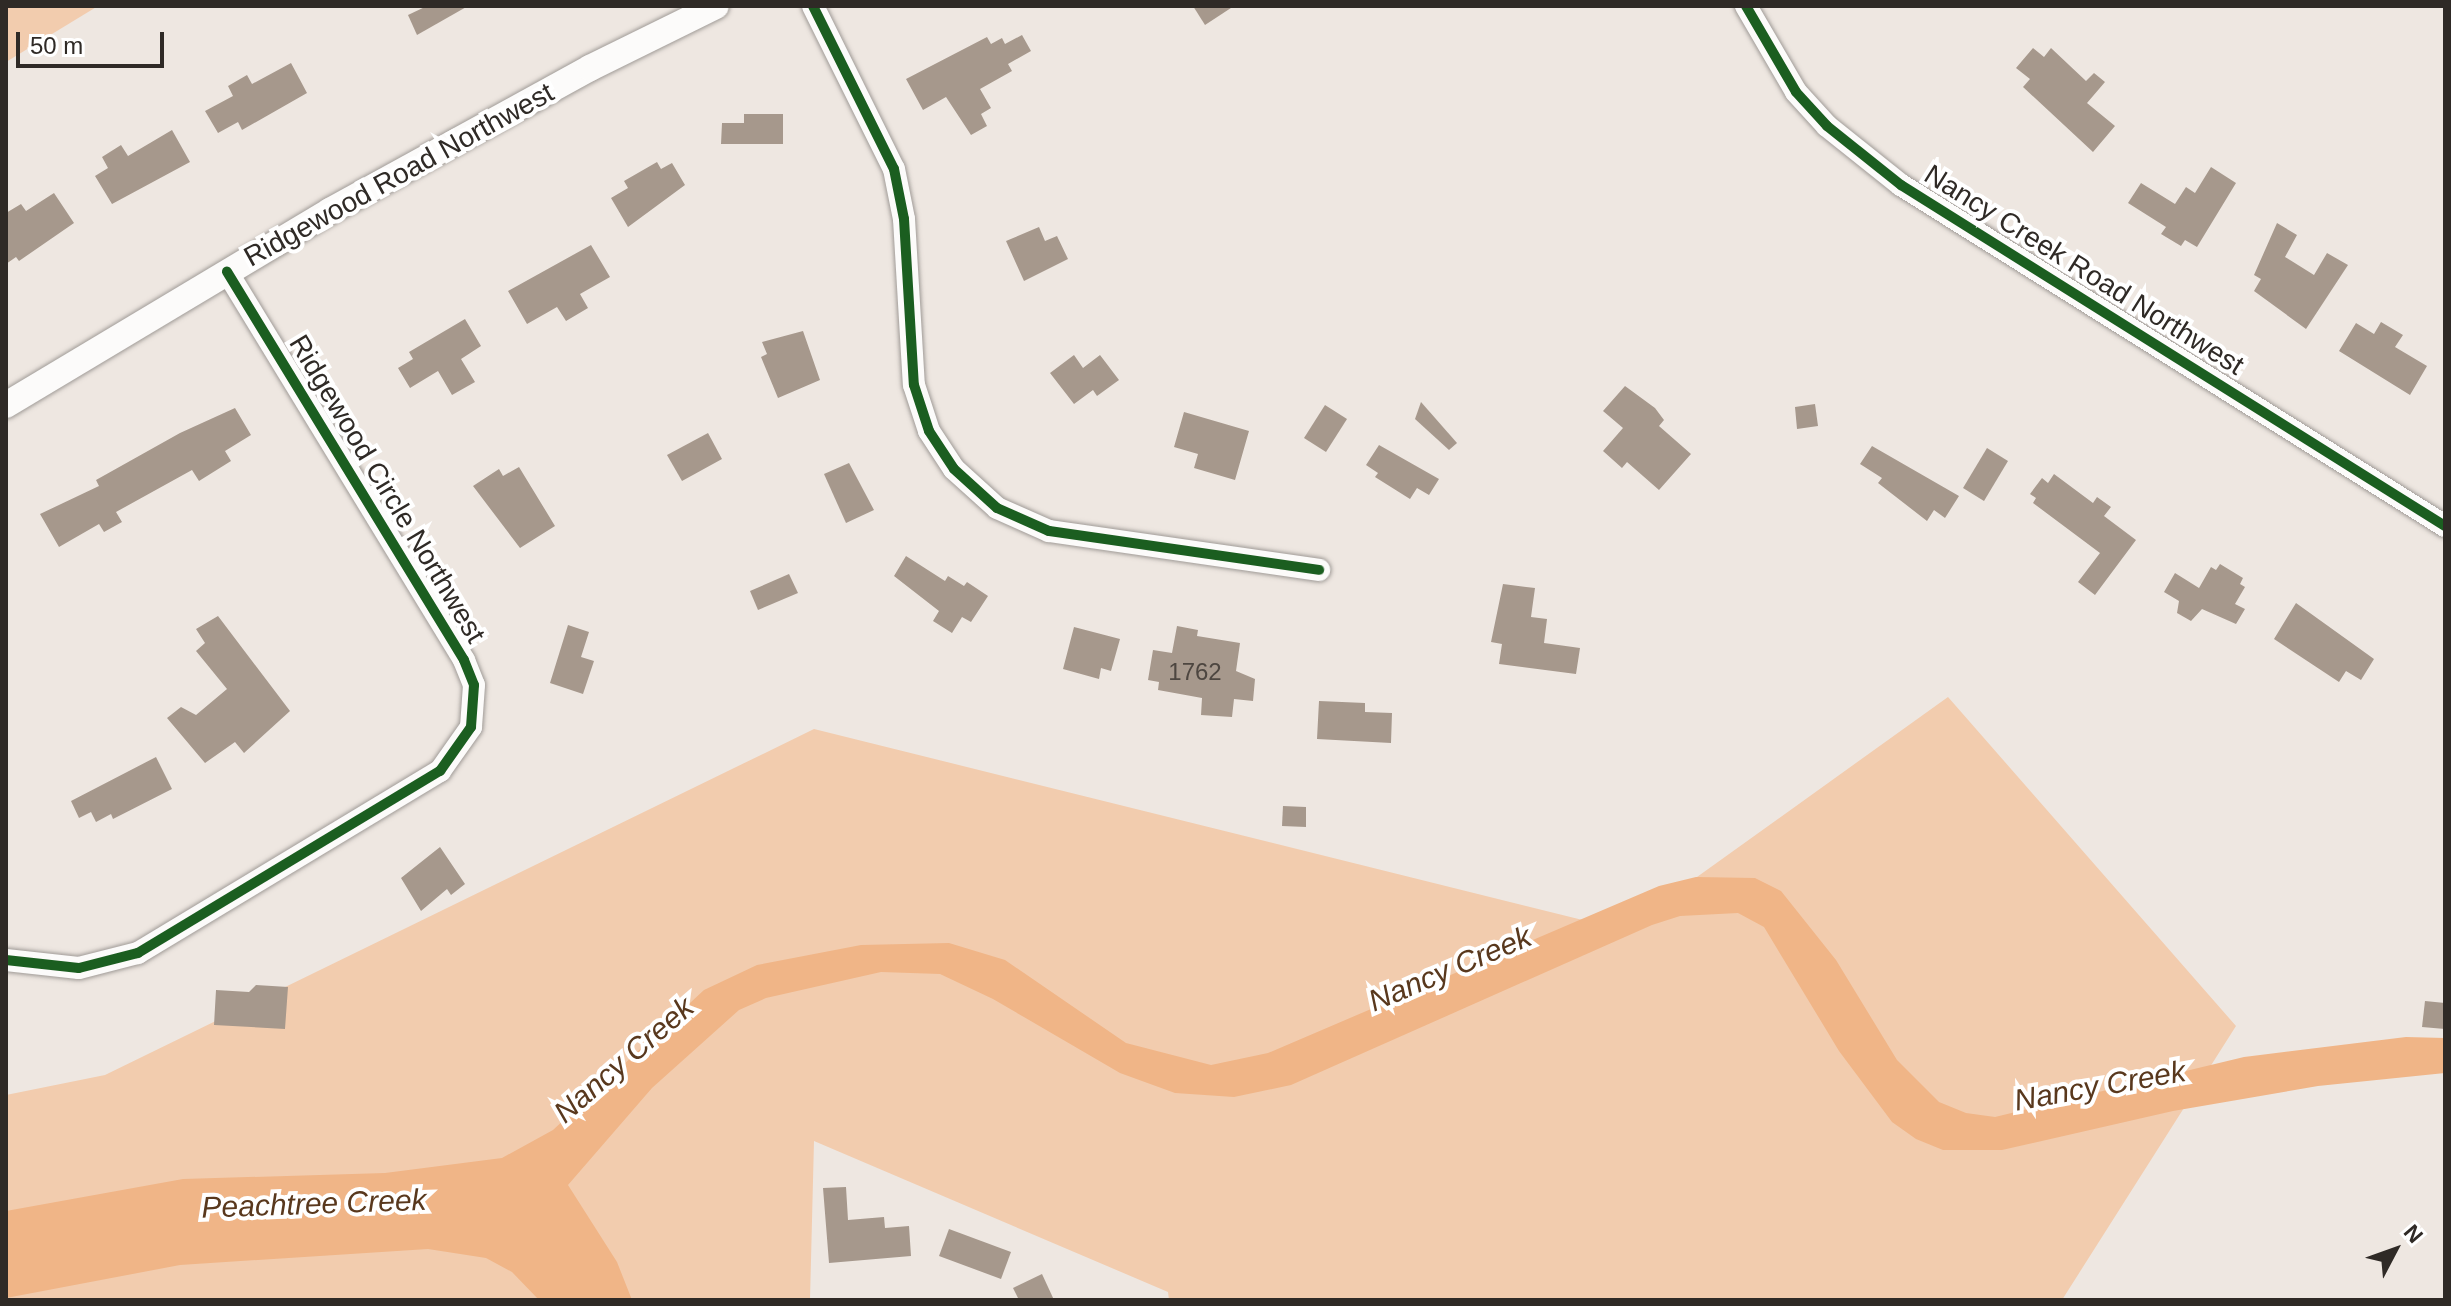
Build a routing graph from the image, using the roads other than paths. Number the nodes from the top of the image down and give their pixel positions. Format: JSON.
{"nodes":[{"id":1,"x":716,"y":6,"type":"edge"},
{"id":2,"x":813,"y":6,"type":"edge"},
{"id":3,"x":1746,"y":6,"type":"edge"},
{"id":4,"x":227,"y":272,"type":"junction"},
{"id":5,"x":6,"y":405,"type":"edge"},
{"id":6,"x":2445,"y":526,"type":"edge"},
{"id":7,"x":1319,"y":570,"type":"dead end"},
{"id":8,"x":6,"y":960,"type":"edge"}],
"edges":[{"from":1,"to":4,"type":"street","name":"Ridgewood Road Northwest"},
{"from":2,"to":7,"type":"street"},
{"from":3,"to":6,"type":"street","name":"Nancy Creek Road Northwest"},
{"from":4,"to":5,"type":"street","name":"Ridgewood Road Northwest"},
{"from":4,"to":8,"type":"street","name":"Ridgewood Circle Northwest"}]}
